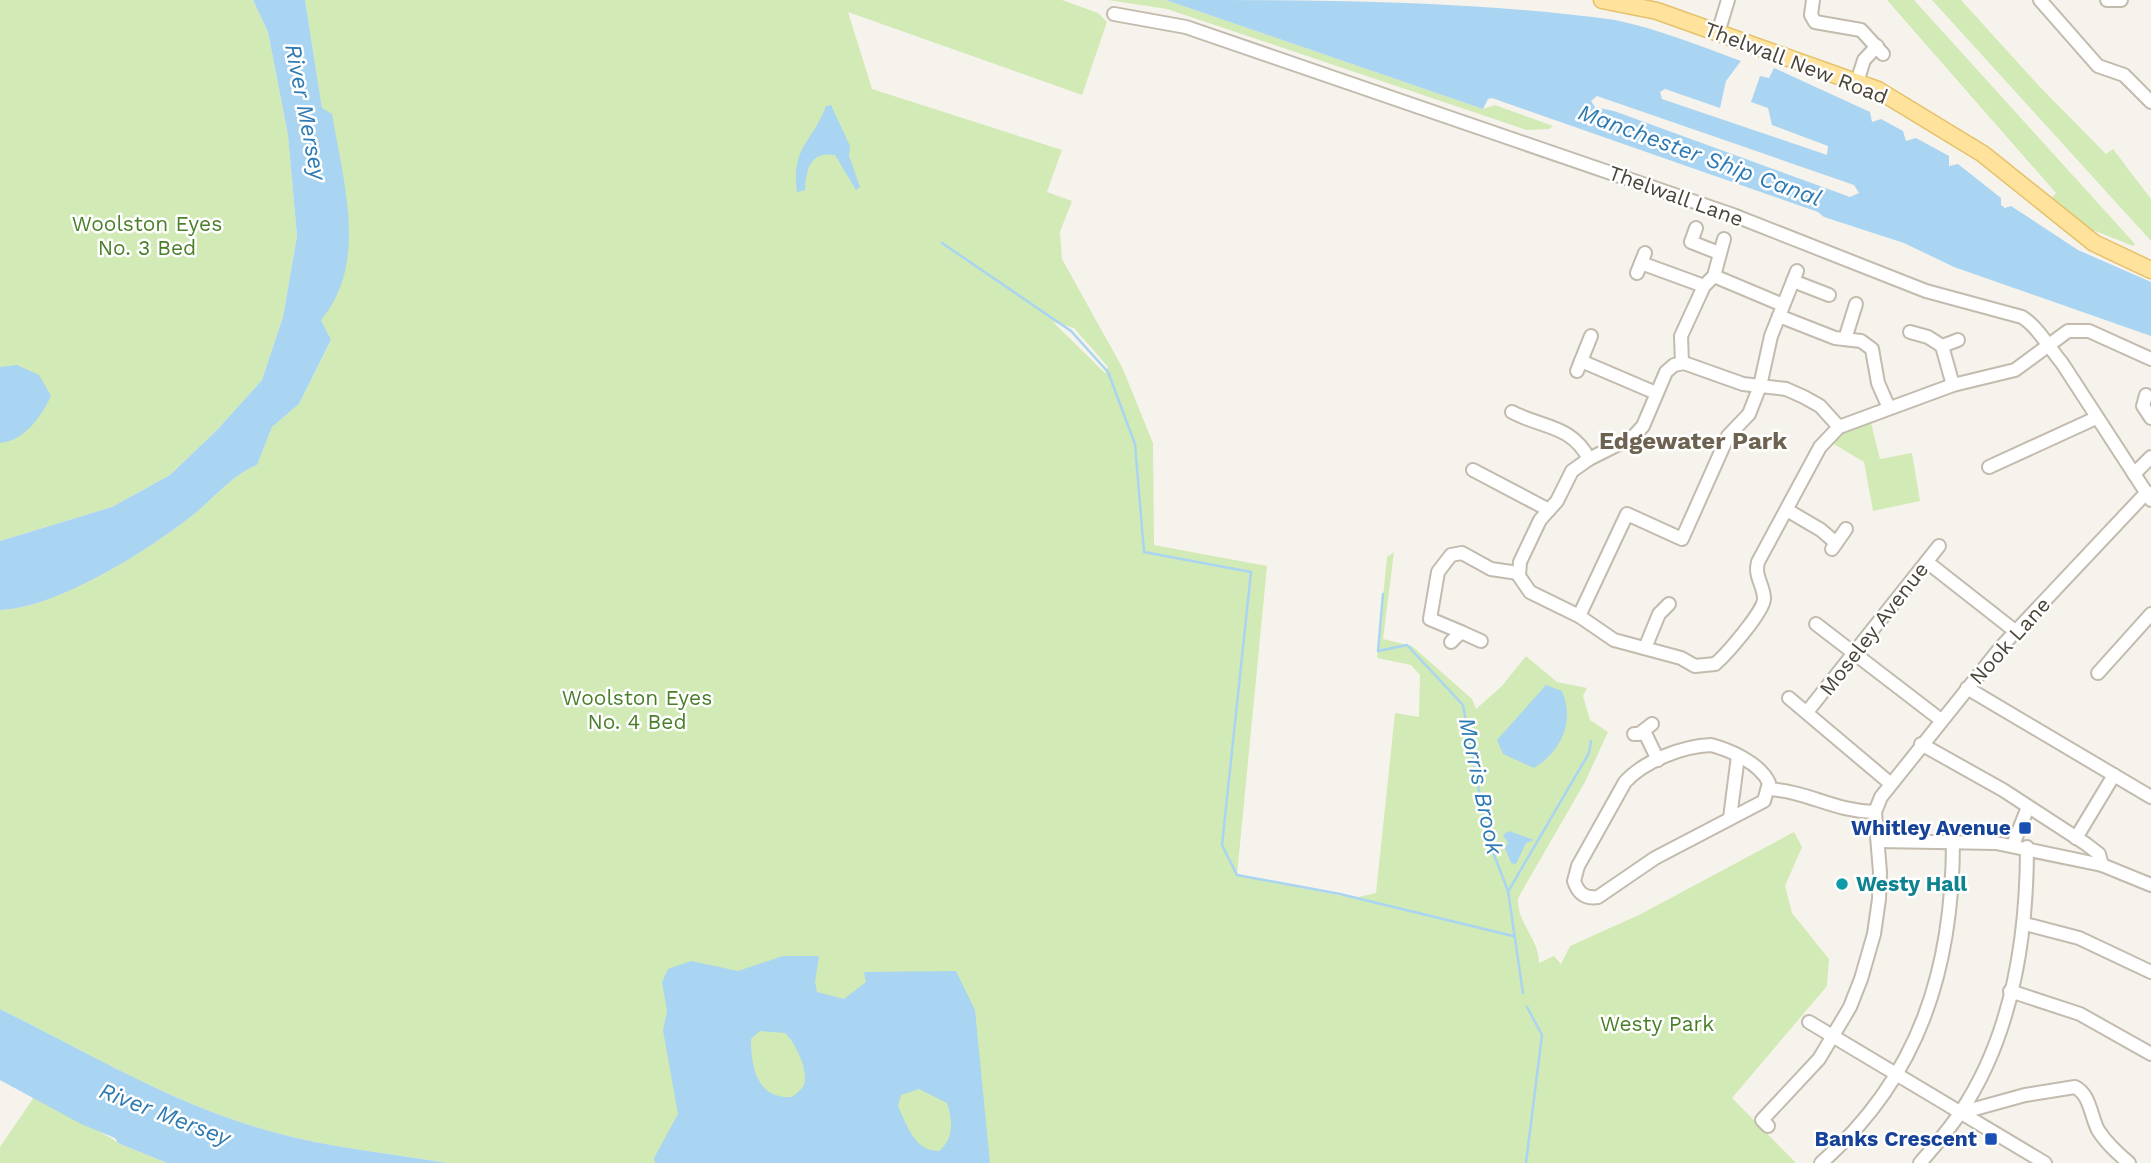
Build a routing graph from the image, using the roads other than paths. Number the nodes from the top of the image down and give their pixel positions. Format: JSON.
{"nodes":[{"id":1,"x":1602,"y":0,"type":"edge"},
{"id":2,"x":1728,"y":0,"type":"edge"},
{"id":3,"x":1813,"y":0,"type":"edge"},
{"id":4,"x":2040,"y":0,"type":"edge"},
{"id":5,"x":2107,"y":0,"type":"edge"},
{"id":6,"x":2121,"y":0,"type":"edge"},
{"id":7,"x":1114,"y":14,"type":"dead end"},
{"id":8,"x":1718,"y":33,"type":"junction"},
{"id":9,"x":1857,"y":82,"type":"junction"},
{"id":10,"x":2148,"y":94,"type":"edge"},
{"id":11,"x":1696,"y":228,"type":"dead end"},
{"id":12,"x":1724,"y":239,"type":"dead end"},
{"id":13,"x":1718,"y":253,"type":"junction"},
{"id":14,"x":1641,"y":263,"type":"dead end"},
{"id":15,"x":2151,"y":270,"type":"edge"},
{"id":16,"x":1714,"y":276,"type":"junction"},
{"id":17,"x":1704,"y":286,"type":"junction"},
{"id":18,"x":1829,"y":295,"type":"dead end"},
{"id":19,"x":1856,"y":304,"type":"dead end"},
{"id":20,"x":1781,"y":310,"type":"junction"},
{"id":21,"x":1910,"y":332,"type":"dead end"},
{"id":22,"x":1591,"y":336,"type":"dead end"},
{"id":23,"x":1845,"y":339,"type":"junction"},
{"id":24,"x":1958,"y":340,"type":"dead end"},
{"id":25,"x":1942,"y":346,"type":"junction"},
{"id":26,"x":2046,"y":347,"type":"junction"},
{"id":27,"x":2151,"y":359,"type":"edge"},
{"id":28,"x":1682,"y":363,"type":"junction"},
{"id":29,"x":1953,"y":385,"type":"junction"},
{"id":30,"x":1760,"y":386,"type":"junction"},
{"id":31,"x":1656,"y":393,"type":"junction"},
{"id":32,"x":2146,"y":395,"type":"dead end"},
{"id":33,"x":1889,"y":408,"type":"junction"},
{"id":34,"x":1512,"y":412,"type":"dead end"},
{"id":35,"x":2096,"y":418,"type":"junction"},
{"id":36,"x":2151,"y":418,"type":"edge"},
{"id":37,"x":1839,"y":427,"type":"junction"},
{"id":38,"x":2151,"y":457,"type":"edge"},
{"id":39,"x":1589,"y":458,"type":"junction"},
{"id":40,"x":1989,"y":467,"type":"dead end"},
{"id":41,"x":1474,"y":470,"type":"dead end"},
{"id":42,"x":2134,"y":474,"type":"junction"},
{"id":43,"x":2149,"y":496,"type":"edge"},
{"id":44,"x":1549,"y":510,"type":"junction"},
{"id":45,"x":1787,"y":510,"type":"junction"},
{"id":46,"x":1846,"y":529,"type":"dead end"},
{"id":47,"x":1940,"y":546,"type":"dead end"},
{"id":48,"x":1927,"y":562,"type":"junction"},
{"id":49,"x":1518,"y":573,"type":"junction"},
{"id":50,"x":1669,"y":604,"type":"dead end"},
{"id":51,"x":2151,"y":614,"type":"edge"},
{"id":52,"x":1579,"y":616,"type":"junction"},
{"id":53,"x":1816,"y":624,"type":"dead end"},
{"id":54,"x":2015,"y":631,"type":"junction"},
{"id":55,"x":1461,"y":632,"type":"junction"},
{"id":56,"x":1481,"y":641,"type":"dead end"},
{"id":57,"x":1451,"y":642,"type":"dead end"},
{"id":58,"x":1645,"y":648,"type":"junction"},
{"id":59,"x":1856,"y":654,"type":"junction"},
{"id":60,"x":2099,"y":674,"type":"dead end"},
{"id":61,"x":1967,"y":688,"type":"junction"},
{"id":62,"x":1789,"y":698,"type":"dead end"},
{"id":63,"x":1807,"y":712,"type":"junction"},
{"id":64,"x":1941,"y":720,"type":"junction"},
{"id":65,"x":1644,"y":730,"type":"dead end"},
{"id":66,"x":1921,"y":744,"type":"junction"},
{"id":67,"x":1738,"y":756,"type":"junction"},
{"id":68,"x":1658,"y":761,"type":"junction"},
{"id":69,"x":2114,"y":775,"type":"junction"},
{"id":70,"x":1891,"y":783,"type":"junction"},
{"id":71,"x":1769,"y":789,"type":"junction"},
{"id":72,"x":2151,"y":797,"type":"edge"},
{"id":73,"x":2028,"y":807,"type":"junction"},
{"id":74,"x":1875,"y":812,"type":"junction"},
{"id":75,"x":1730,"y":818,"type":"junction"},
{"id":76,"x":2076,"y":838,"type":"junction"},
{"id":77,"x":1953,"y":840,"type":"junction"},
{"id":78,"x":1878,"y":841,"type":"junction"},
{"id":79,"x":2013,"y":845,"type":"junction"},
{"id":80,"x":2027,"y":847,"type":"junction"},
{"id":81,"x":2102,"y":864,"type":"junction"},
{"id":82,"x":2149,"y":880,"type":"edge"},
{"id":83,"x":2025,"y":924,"type":"junction"},
{"id":84,"x":2151,"y":972,"type":"edge"},
{"id":85,"x":2010,"y":991,"type":"junction"},
{"id":86,"x":1809,"y":1023,"type":"dead end"},
{"id":87,"x":1834,"y":1037,"type":"junction"},
{"id":88,"x":2151,"y":1054,"type":"edge"},
{"id":89,"x":1896,"y":1075,"type":"junction"},
{"id":90,"x":1960,"y":1113,"type":"junction"},
{"id":91,"x":1768,"y":1126,"type":"dead end"},
{"id":92,"x":1821,"y":1163,"type":"edge"},
{"id":93,"x":1920,"y":1163,"type":"edge"},
{"id":94,"x":2045,"y":1163,"type":"edge"},
{"id":95,"x":2129,"y":1163,"type":"edge"}],
"edges":[{"from":1,"to":8,"type":"main road","name":"Thelwall New Road"},
{"from":2,"to":8,"type":"street"},
{"from":3,"to":9,"type":"street"},
{"from":4,"to":10,"type":"street"},
{"from":5,"to":6,"type":"street"},
{"from":7,"to":26,"type":"street","name":"Thelwall Lane"},
{"from":8,"to":9,"type":"main road","name":"Thelwall New Road"},
{"from":9,"to":15,"type":"main road","name":"Thelwall New Road"},
{"from":11,"to":13,"type":"street"},
{"from":12,"to":13,"type":"street"},
{"from":13,"to":16,"type":"street"},
{"from":14,"to":17,"type":"street"},
{"from":16,"to":17,"type":"street"},
{"from":16,"to":20,"type":"street"},
{"from":17,"to":28,"type":"street"},
{"from":18,"to":20,"type":"street"},
{"from":19,"to":23,"type":"street"},
{"from":20,"to":23,"type":"street"},
{"from":20,"to":30,"type":"street"},
{"from":21,"to":25,"type":"street"},
{"from":22,"to":31,"type":"street"},
{"from":23,"to":33,"type":"street"},
{"from":24,"to":25,"type":"street"},
{"from":25,"to":29,"type":"street"},
{"from":26,"to":27,"type":"street"},
{"from":26,"to":29,"type":"street"},
{"from":26,"to":35,"type":"street","name":"Thelwall Lane"},
{"from":28,"to":30,"type":"street"},
{"from":28,"to":31,"type":"street"},
{"from":29,"to":33,"type":"street"},
{"from":30,"to":37,"type":"street"},
{"from":30,"to":52,"type":"street"},
{"from":31,"to":39,"type":"street"},
{"from":32,"to":36,"type":"street"},
{"from":33,"to":37,"type":"street"},
{"from":34,"to":39,"type":"street"},
{"from":35,"to":40,"type":"street"},
{"from":35,"to":42,"type":"street","name":"Thelwall Lane"},
{"from":37,"to":45,"type":"street"},
{"from":38,"to":42,"type":"street"},
{"from":39,"to":44,"type":"street"},
{"from":41,"to":44,"type":"street"},
{"from":42,"to":43,"type":"street","name":"Thelwall Lane"},
{"from":43,"to":54,"type":"street","name":"Nook Lane"},
{"from":44,"to":49,"type":"street"},
{"from":45,"to":46,"type":"street"},
{"from":45,"to":58,"type":"street"},
{"from":47,"to":48,"type":"street","name":"Moseley Avenue"},
{"from":48,"to":54,"type":"street"},
{"from":48,"to":59,"type":"street","name":"Moseley Avenue"},
{"from":49,"to":52,"type":"street"},
{"from":49,"to":55,"type":"street"},
{"from":50,"to":58,"type":"street"},
{"from":51,"to":60,"type":"street"},
{"from":52,"to":58,"type":"street"},
{"from":53,"to":59,"type":"street"},
{"from":54,"to":61,"type":"street","name":"Nook Lane"},
{"from":55,"to":56,"type":"street"},
{"from":55,"to":57,"type":"street"},
{"from":59,"to":63,"type":"street","name":"Moseley Avenue"},
{"from":59,"to":64,"type":"street"},
{"from":61,"to":64,"type":"street","name":"Nook Lane"},
{"from":61,"to":69,"type":"street"},
{"from":62,"to":63,"type":"street"},
{"from":63,"to":70,"type":"street"},
{"from":64,"to":66,"type":"street","name":"Nook Lane"},
{"from":65,"to":68,"type":"street"},
{"from":66,"to":70,"type":"street","name":"Nook Lane"},
{"from":66,"to":73,"type":"street"},
{"from":67,"to":68,"type":"street"},
{"from":67,"to":71,"type":"street"},
{"from":67,"to":75,"type":"street"},
{"from":68,"to":75,"type":"street"},
{"from":69,"to":72,"type":"street"},
{"from":69,"to":76,"type":"street"},
{"from":70,"to":74,"type":"street","name":"Nook Lane"},
{"from":71,"to":74,"type":"street"},
{"from":71,"to":75,"type":"street"},
{"from":73,"to":76,"type":"street"},
{"from":73,"to":79,"type":"street"},
{"from":74,"to":78,"type":"street"},
{"from":76,"to":81,"type":"street"},
{"from":77,"to":78,"type":"street"},
{"from":77,"to":79,"type":"street"},
{"from":77,"to":89,"type":"street"},
{"from":78,"to":87,"type":"street"},
{"from":79,"to":80,"type":"street"},
{"from":80,"to":81,"type":"street"},
{"from":80,"to":83,"type":"street"},
{"from":81,"to":82,"type":"street"},
{"from":83,"to":84,"type":"street"},
{"from":83,"to":85,"type":"street"},
{"from":85,"to":88,"type":"street"},
{"from":85,"to":90,"type":"street"},
{"from":86,"to":87,"type":"street"},
{"from":87,"to":89,"type":"street"},
{"from":87,"to":91,"type":"street"},
{"from":89,"to":90,"type":"street"},
{"from":89,"to":92,"type":"street"},
{"from":90,"to":93,"type":"street"},
{"from":90,"to":94,"type":"street"},
{"from":90,"to":95,"type":"street"}]}
